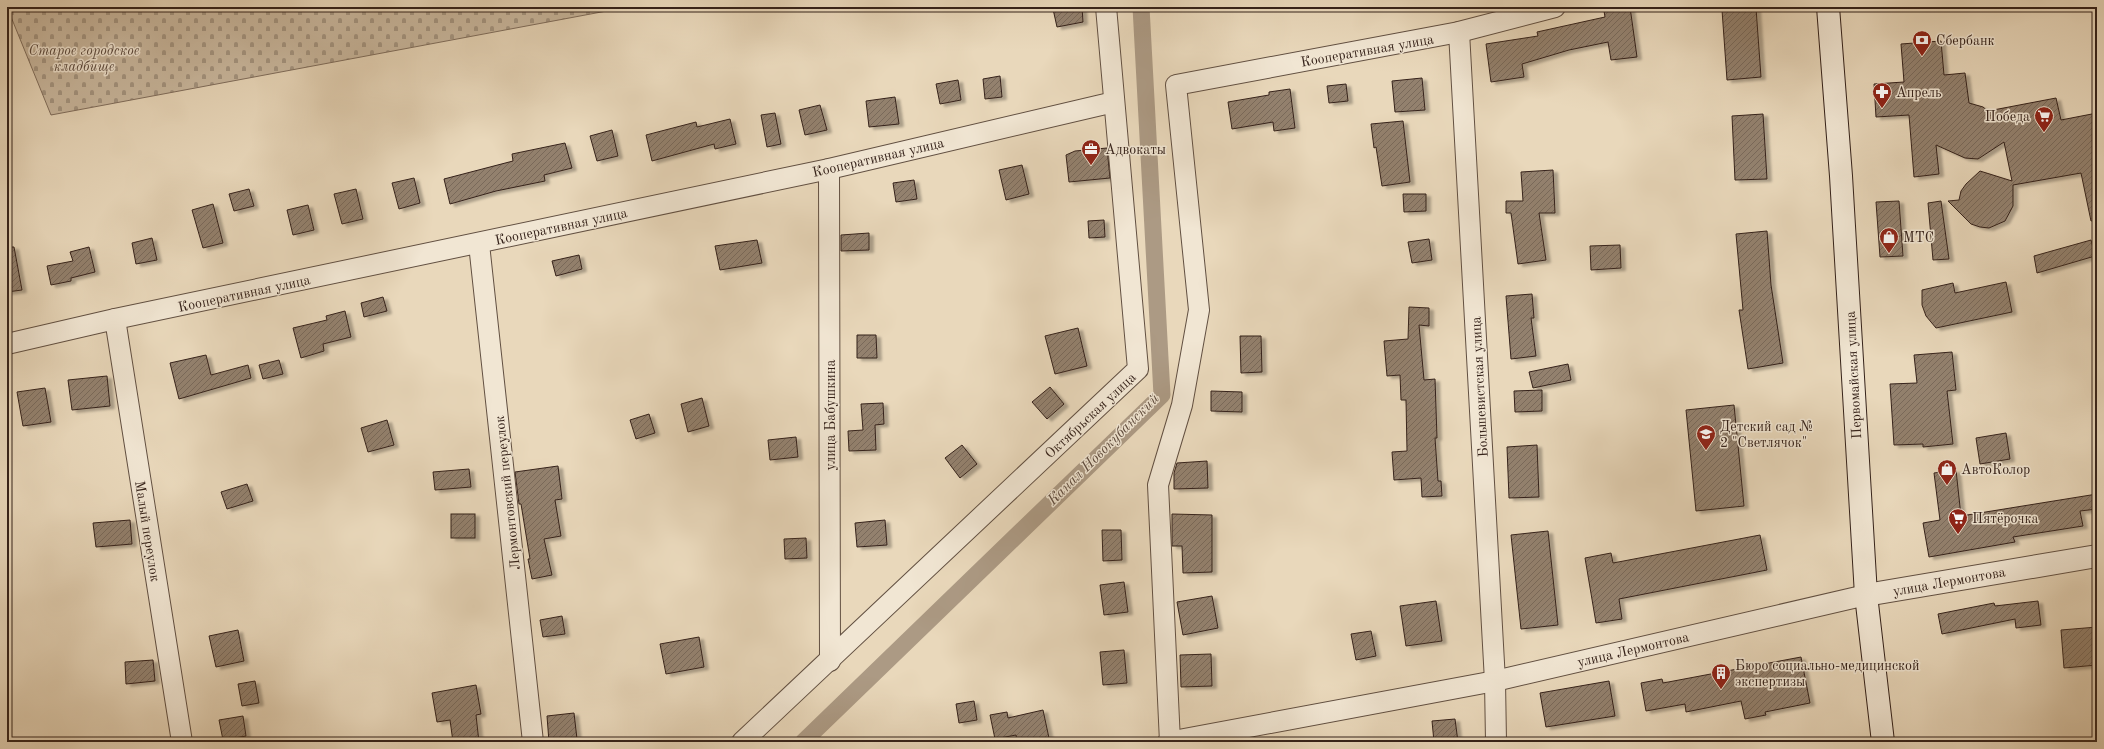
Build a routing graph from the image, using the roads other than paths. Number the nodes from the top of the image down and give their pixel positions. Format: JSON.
{"nodes":[{"id":1,"x":1106,"y":7,"type":"edge"},
{"id":2,"x":1556,"y":7,"type":"edge"},
{"id":3,"x":1828,"y":7,"type":"edge"},
{"id":4,"x":1459,"y":32,"type":"junction"},
{"id":5,"x":1114,"y":102,"type":"junction"},
{"id":6,"x":829,"y":168,"type":"junction"},
{"id":7,"x":479,"y":244,"type":"junction"},
{"id":8,"x":115,"y":320,"type":"junction"},
{"id":9,"x":7,"y":344,"type":"edge"},
{"id":10,"x":2097,"y":556,"type":"edge"},
{"id":11,"x":1866,"y":595,"type":"junction"},
{"id":12,"x":830,"y":661,"type":"junction"},
{"id":13,"x":1495,"y":681,"type":"junction"},
{"id":14,"x":182,"y":742,"type":"edge"},
{"id":15,"x":533,"y":742,"type":"edge"},
{"id":16,"x":742,"y":742,"type":"edge"},
{"id":17,"x":1169,"y":742,"type":"edge"},
{"id":18,"x":1496,"y":742,"type":"edge"},
{"id":19,"x":1883,"y":742,"type":"edge"}],
"edges":[{"from":1,"to":5,"type":"street","name":"Октябрьская улица"},
{"from":2,"to":4,"type":"street","name":"Кооперативная улица"},
{"from":3,"to":11,"type":"main road","name":"Первомайская улица"},
{"from":4,"to":13,"type":"street","name":"Большевистская улица"},
{"from":4,"to":17,"type":"street","name":"Кооперативная улица"},
{"from":5,"to":6,"type":"street","name":"Кооперативная улица"},
{"from":5,"to":12,"type":"street","name":"Октябрьская улица"},
{"from":6,"to":7,"type":"street","name":"Кооперативная улица"},
{"from":6,"to":12,"type":"street","name":"улица Бабушкина"},
{"from":7,"to":8,"type":"street","name":"Кооперативная улица"},
{"from":7,"to":15,"type":"street","name":"Лермонтовский переулок"},
{"from":8,"to":9,"type":"street","name":"Кооперативная улица"},
{"from":8,"to":14,"type":"street","name":"Малый переулок"},
{"from":10,"to":11,"type":"main road","name":"улица Лермонтова"},
{"from":11,"to":13,"type":"street","name":"улица Лермонтова"},
{"from":11,"to":19,"type":"main road","name":"Первомайская улица"},
{"from":12,"to":16,"type":"street"},
{"from":13,"to":17,"type":"street","name":"улица Лермонтова"},
{"from":13,"to":18,"type":"street","name":"Большевистская улица"}]}
